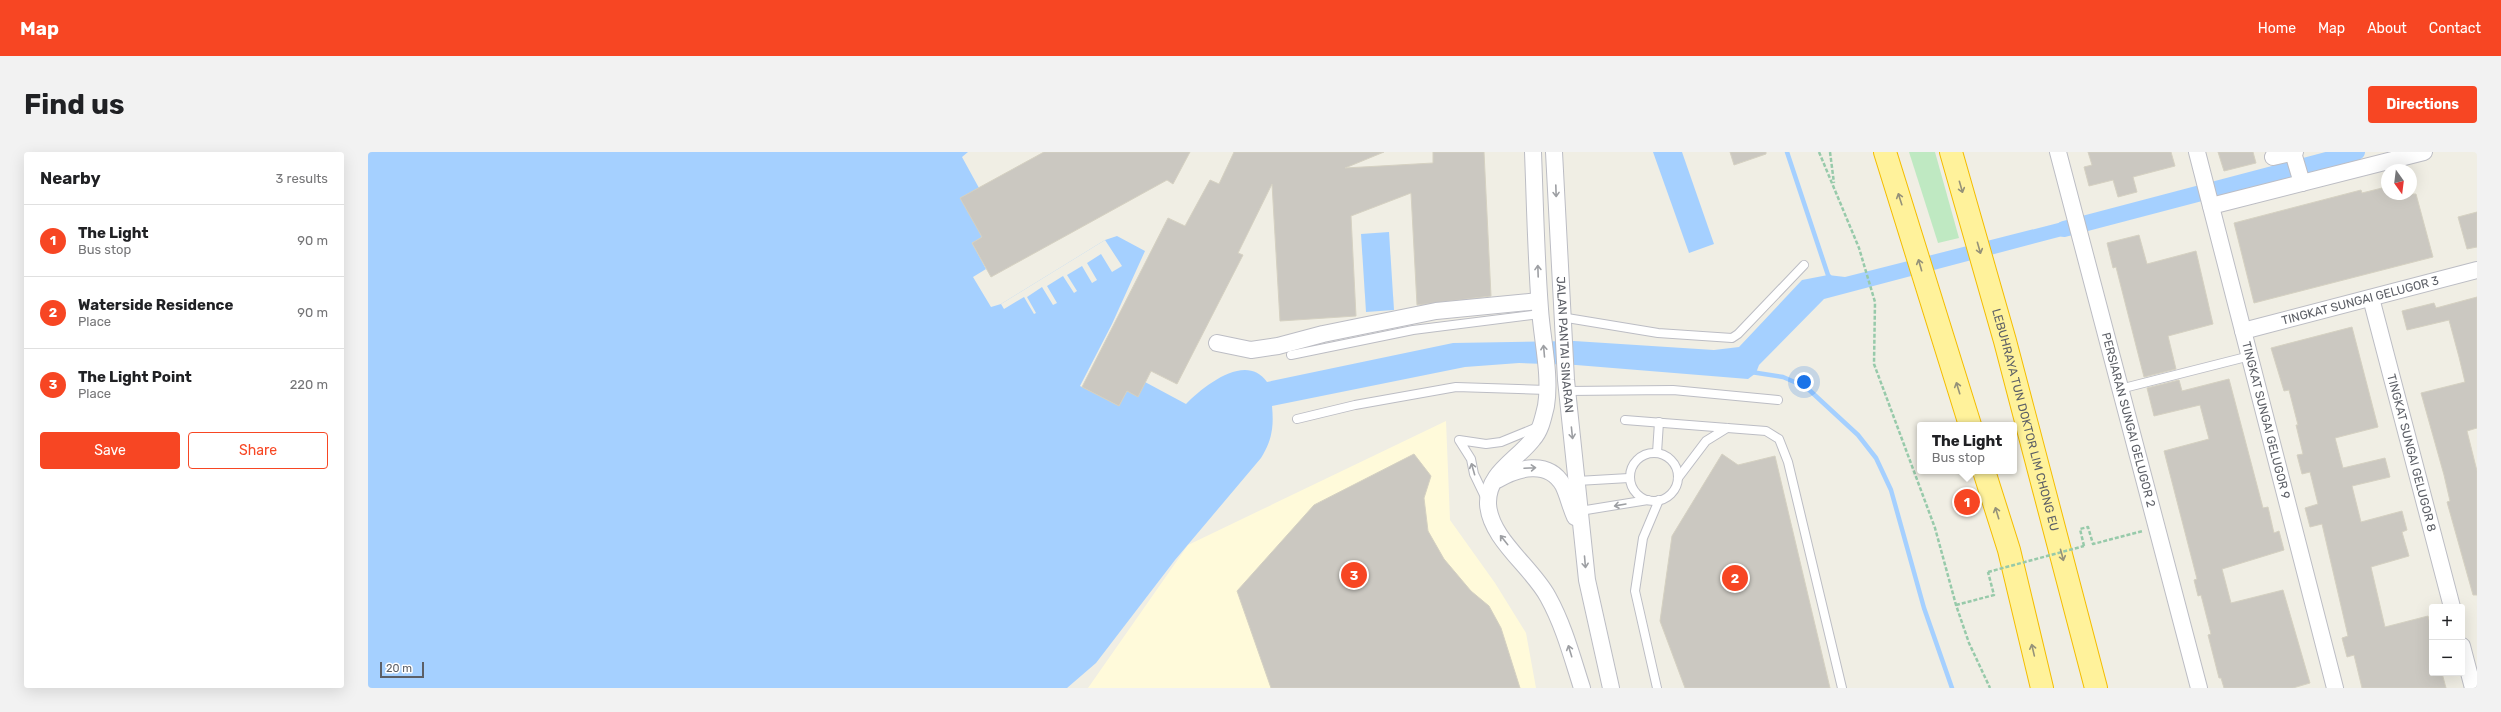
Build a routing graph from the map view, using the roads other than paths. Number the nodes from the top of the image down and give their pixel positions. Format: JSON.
{"nodes":[{"id":1,"x":1533,"y":152,"type":"edge"},
{"id":2,"x":1554,"y":152,"type":"edge"},
{"id":3,"x":1885,"y":152,"type":"edge"},
{"id":4,"x":1951,"y":152,"type":"edge"},
{"id":5,"x":2058,"y":152,"type":"edge"},
{"id":6,"x":2197,"y":152,"type":"edge"},
{"id":7,"x":2424,"y":152,"type":"edge"},
{"id":8,"x":2294,"y":154,"type":"edge"},
{"id":9,"x":2273,"y":157,"type":"dead end"},
{"id":10,"x":2301,"y":179,"type":"junction"},
{"id":11,"x":2210,"y":201,"type":"junction"},
{"id":12,"x":1804,"y":265,"type":"dead end"},
{"id":13,"x":2477,"y":270,"type":"edge"},
{"id":14,"x":2371,"y":298,"type":"junction"},
{"id":15,"x":1540,"y":313,"type":"junction"},
{"id":16,"x":1561,"y":317,"type":"junction"},
{"id":17,"x":2243,"y":331,"type":"junction"},
{"id":18,"x":1217,"y":343,"type":"dead end"},
{"id":19,"x":1291,"y":355,"type":"dead end"},
{"id":20,"x":2250,"y":356,"type":"junction"},
{"id":21,"x":1547,"y":385,"type":"junction"},
{"id":22,"x":1566,"y":386,"type":"junction"},
{"id":23,"x":2120,"y":389,"type":"junction"},
{"id":24,"x":1778,"y":400,"type":"dead end"},
{"id":25,"x":1297,"y":419,"type":"dead end"},
{"id":26,"x":1625,"y":420,"type":"dead end"},
{"id":27,"x":1659,"y":422,"type":"junction"},
{"id":28,"x":1969,"y":422,"type":"edge"},
{"id":29,"x":1541,"y":426,"type":"junction"},
{"id":30,"x":1728,"y":427,"type":"junction"},
{"id":31,"x":1658,"y":453,"type":"junction"},
{"id":32,"x":1985,"y":474,"type":"edge"},
{"id":33,"x":1629,"y":478,"type":"junction"},
{"id":34,"x":1678,"y":478,"type":"junction"},
{"id":35,"x":1577,"y":481,"type":"junction"},
{"id":36,"x":1494,"y":482,"type":"junction"},
{"id":37,"x":1648,"y":500,"type":"junction"},
{"id":38,"x":1658,"y":500,"type":"junction"},
{"id":39,"x":1488,"y":505,"type":"junction"},
{"id":40,"x":1580,"y":511,"type":"junction"},
{"id":41,"x":1583,"y":536,"type":"junction"},
{"id":42,"x":2451,"y":604,"type":"edge"},
{"id":43,"x":2087,"y":652,"type":"junction"},
{"id":44,"x":2465,"y":657,"type":"edge"},
{"id":45,"x":1582,"y":688,"type":"edge"},
{"id":46,"x":1611,"y":688,"type":"edge"},
{"id":47,"x":1657,"y":688,"type":"edge"},
{"id":48,"x":1842,"y":688,"type":"edge"},
{"id":49,"x":2042,"y":688,"type":"edge"},
{"id":50,"x":2096,"y":688,"type":"edge"},
{"id":51,"x":2102,"y":688,"type":"edge"},
{"id":52,"x":2199,"y":688,"type":"edge"},
{"id":53,"x":2335,"y":688,"type":"edge"},
{"id":54,"x":2473,"y":688,"type":"edge"}],
"edges":[{"from":15,"to":1,"type":"street","name":"JALAN PANTAI SINARAN","one_way":true},
{"from":2,"to":16,"type":"street","name":"JALAN PANTAI SINARAN","one_way":true},
{"from":28,"to":3,"type":"highway","one_way":true},
{"from":4,"to":43,"type":"highway","name":"LEBUHRAYA TUN DOKTOR LIM CHONG EU","one_way":true},
{"from":5,"to":23,"type":"street","name":"PERSIARAN SUNGAI GELUGOR 2"},
{"from":6,"to":11,"type":"street","name":"TINGKAT SUNGAI GELUGOR 9"},
{"from":7,"to":10,"type":"street"},
{"from":8,"to":9,"type":"street"},
{"from":8,"to":10,"type":"street"},
{"from":10,"to":11,"type":"street"},
{"from":11,"to":17,"type":"street","name":"TINGKAT SUNGAI GELUGOR 9"},
{"from":12,"to":16,"type":"lane"},
{"from":13,"to":14,"type":"street","name":"TINGKAT SUNGAI GELUGOR 3"},
{"from":14,"to":17,"type":"street","name":"TINGKAT SUNGAI GELUGOR 3"},
{"from":14,"to":42,"type":"street","name":"TINGKAT SUNGAI GELUGOR 8"},
{"from":15,"to":18,"type":"street"},
{"from":15,"to":19,"type":"lane"},
{"from":21,"to":15,"type":"street","name":"JALAN PANTAI SINARAN","one_way":true},
{"from":16,"to":22,"type":"street","name":"JALAN PANTAI SINARAN"},
{"from":17,"to":20,"type":"street","name":"TINGKAT SUNGAI GELUGOR 9"},
{"from":20,"to":23,"type":"lane"},
{"from":20,"to":53,"type":"street","name":"TINGKAT SUNGAI GELUGOR 9"},
{"from":21,"to":25,"type":"lane"},
{"from":21,"to":29,"type":"street","name":"JALAN PANTAI SINARAN"},
{"from":22,"to":24,"type":"lane"},
{"from":22,"to":35,"type":"street","name":"JALAN PANTAI SINARAN","one_way":true},
{"from":23,"to":52,"type":"street","name":"PERSIARAN SUNGAI GELUGOR 2"},
{"from":26,"to":27,"type":"lane"},
{"from":27,"to":30,"type":"lane"},
{"from":27,"to":31,"type":"lane"},
{"from":29,"to":36,"type":"street","name":"JALAN PANTAI SINARAN"},
{"from":39,"to":29,"type":"lane","one_way":true},
{"from":30,"to":34,"type":"lane"},
{"from":30,"to":48,"type":"lane"},
{"from":31,"to":33,"type":"lane"},
{"from":31,"to":34,"type":"lane"},
{"from":49,"to":32,"type":"highway","one_way":true},
{"from":33,"to":35,"type":"lane"},
{"from":33,"to":37,"type":"lane"},
{"from":34,"to":38,"type":"lane"},
{"from":35,"to":40,"type":"street","name":"JALAN PANTAI SINARAN"},
{"from":36,"to":39,"type":"street","name":"JALAN PANTAI SINARAN"},
{"from":36,"to":41,"type":"street","name":"JALAN PANTAI SINARAN","one_way":true},
{"from":37,"to":38,"type":"lane"},
{"from":37,"to":40,"type":"lane","one_way":true},
{"from":38,"to":47,"type":"lane"},
{"from":45,"to":39,"type":"street","one_way":true},
{"from":40,"to":41,"type":"street","name":"JALAN PANTAI SINARAN"},
{"from":41,"to":46,"type":"street","name":"JALAN PANTAI SINARAN","one_way":true},
{"from":43,"to":50,"type":"highway","name":"LEBUHRAYA TUN DOKTOR LIM CHONG EU"},
{"from":43,"to":51,"type":"highway"},
{"from":44,"to":54,"type":"street"}]}
